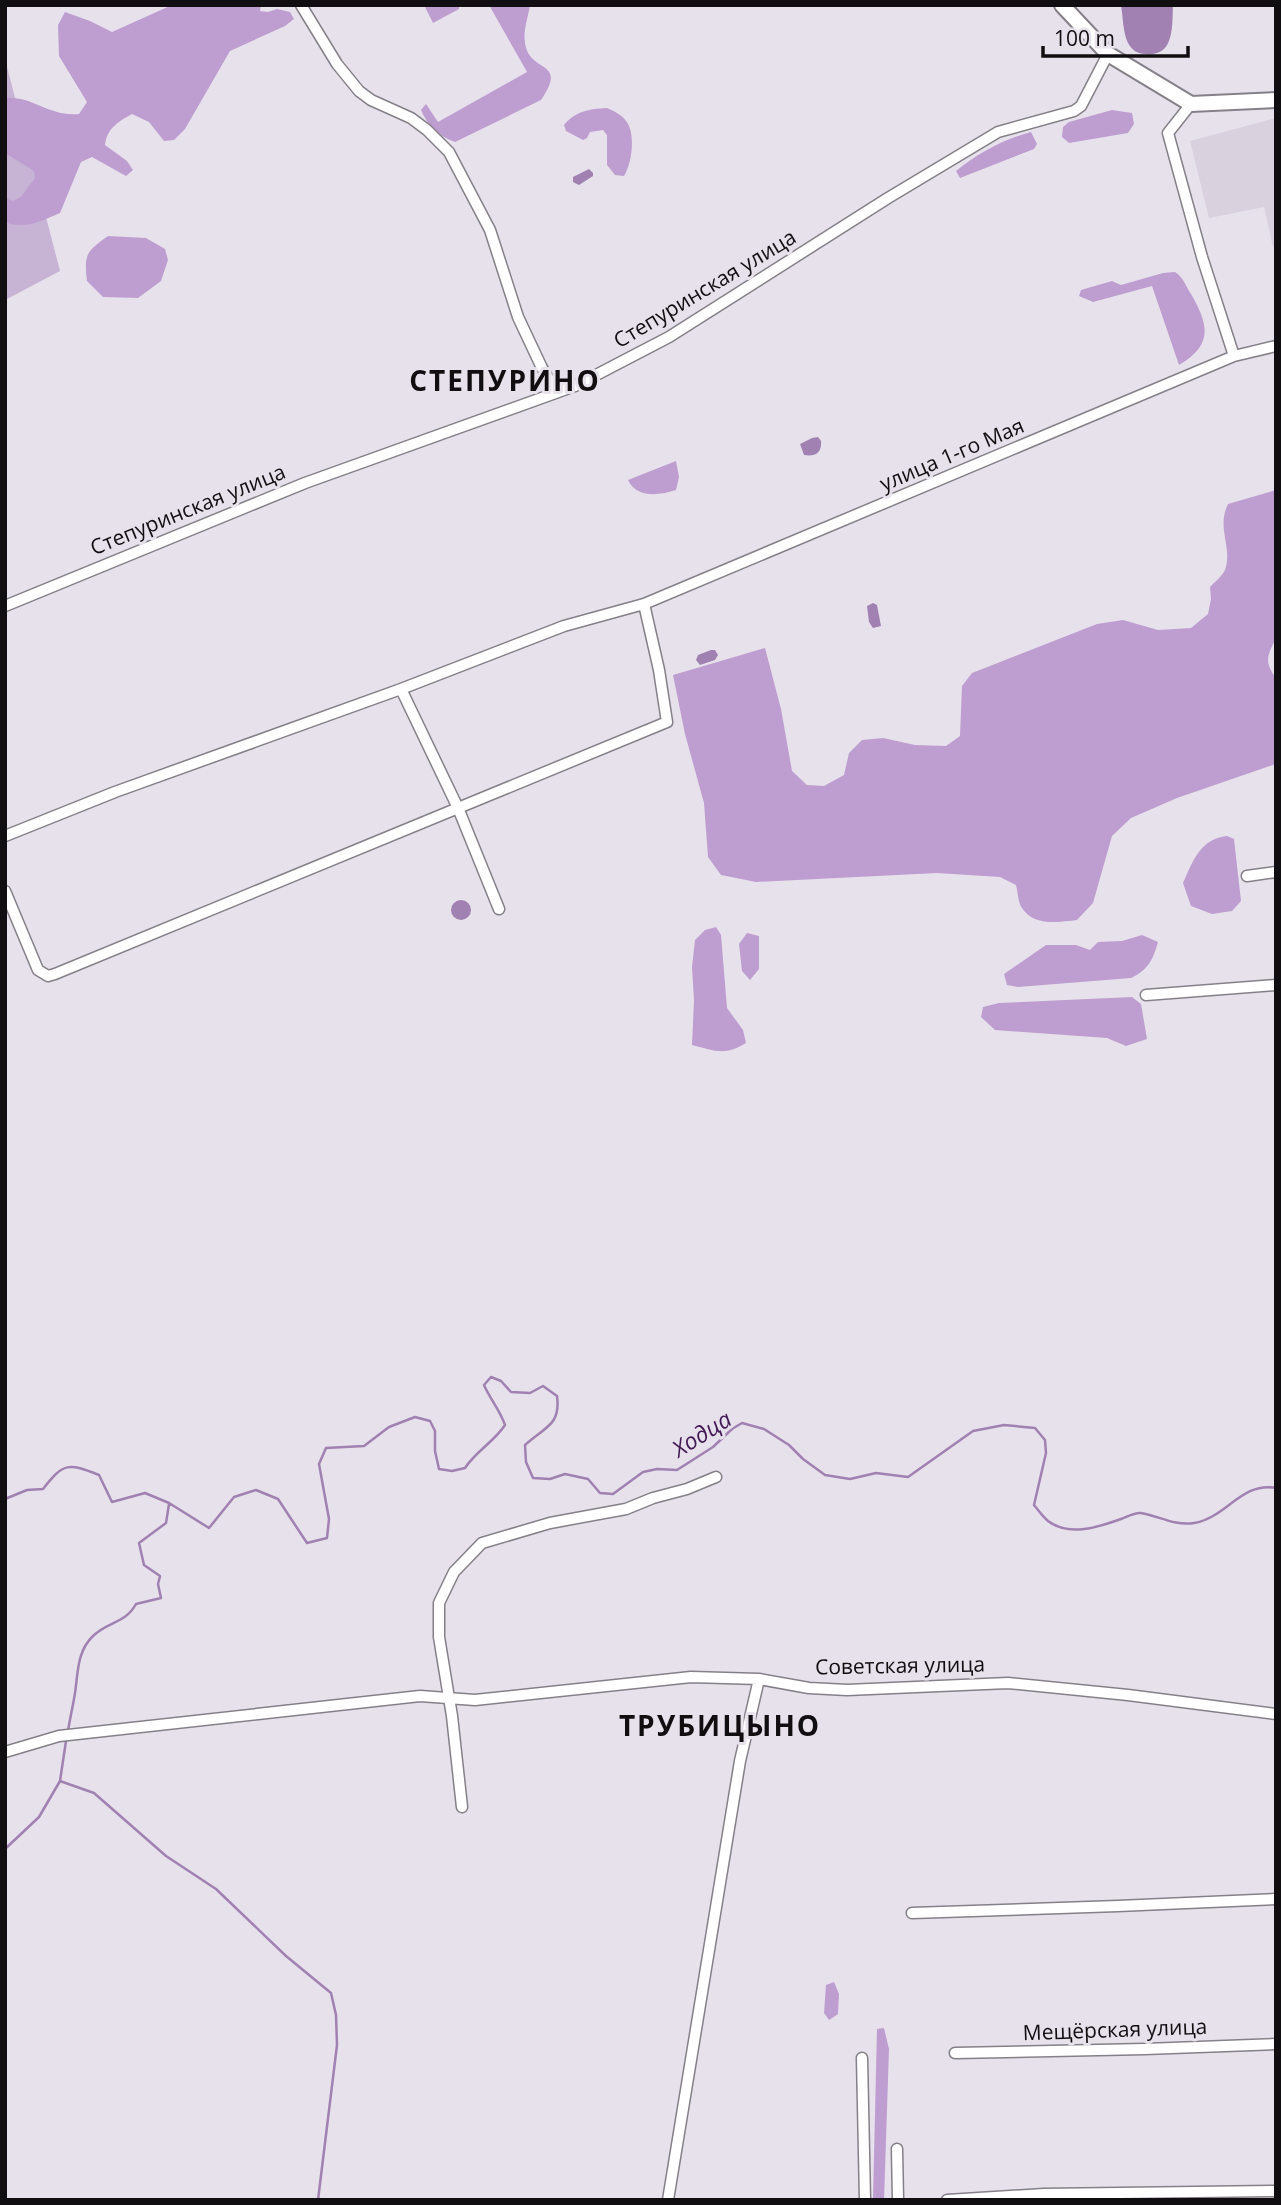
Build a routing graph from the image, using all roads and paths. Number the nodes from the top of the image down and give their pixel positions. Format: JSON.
{"nodes":[{"id":1,"x":301,"y":5,"type":"edge"},
{"id":2,"x":1062,"y":5,"type":"edge"},
{"id":3,"x":1108,"y":54,"type":"junction"},
{"id":4,"x":1276,"y":100,"type":"edge"},
{"id":5,"x":1191,"y":104,"type":"junction"},
{"id":6,"x":1276,"y":346,"type":"edge"},
{"id":7,"x":1234,"y":356,"type":"junction"},
{"id":8,"x":556,"y":391,"type":"junction"},
{"id":9,"x":644,"y":604,"type":"junction"},
{"id":10,"x":5,"y":606,"type":"edge"},
{"id":11,"x":401,"y":689,"type":"junction"},
{"id":12,"x":458,"y":808,"type":"junction"},
{"id":13,"x":5,"y":836,"type":"edge"},
{"id":14,"x":1276,"y":872,"type":"edge"},
{"id":15,"x":1247,"y":876,"type":"dead end"},
{"id":16,"x":5,"y":891,"type":"edge"},
{"id":17,"x":499,"y":909,"type":"dead end"},
{"id":18,"x":1276,"y":985,"type":"edge"},
{"id":19,"x":1146,"y":995,"type":"dead end"},
{"id":20,"x":716,"y":1477,"type":"dead end"},
{"id":21,"x":759,"y":1679,"type":"junction"},
{"id":22,"x":448,"y":1698,"type":"junction"},
{"id":23,"x":1276,"y":1714,"type":"edge"},
{"id":24,"x":5,"y":1752,"type":"edge"},
{"id":25,"x":461,"y":1807,"type":"dead end"},
{"id":26,"x":1276,"y":1899,"type":"edge"},
{"id":27,"x":912,"y":1913,"type":"dead end"},
{"id":28,"x":1276,"y":2044,"type":"edge"},
{"id":29,"x":955,"y":2053,"type":"dead end"},
{"id":30,"x":862,"y":2058,"type":"dead end"},
{"id":31,"x":897,"y":2149,"type":"dead end"},
{"id":32,"x":1276,"y":2191,"type":"edge"},
{"id":33,"x":668,"y":2200,"type":"edge"},
{"id":34,"x":865,"y":2200,"type":"edge"},
{"id":35,"x":898,"y":2200,"type":"edge"},
{"id":36,"x":947,"y":2200,"type":"edge"}],
"edges":[{"from":1,"to":8,"type":"street"},
{"from":2,"to":3,"type":"street"},
{"from":3,"to":5,"type":"street"},
{"from":3,"to":8,"type":"street","name":"Степуринская улица"},
{"from":4,"to":5,"type":"street"},
{"from":5,"to":7,"type":"street"},
{"from":6,"to":7,"type":"street","name":"улица 1-го Мая"},
{"from":7,"to":9,"type":"street","name":"улица 1-го Мая"},
{"from":8,"to":10,"type":"street","name":"Степуринская улица"},
{"from":9,"to":11,"type":"street","name":"улица 1-го Мая"},
{"from":9,"to":12,"type":"street"},
{"from":11,"to":12,"type":"street"},
{"from":11,"to":13,"type":"street","name":"улица 1-го Мая"},
{"from":12,"to":16,"type":"street"},
{"from":12,"to":17,"type":"street"},
{"from":14,"to":15,"type":"street"},
{"from":18,"to":19,"type":"street"},
{"from":20,"to":22,"type":"street"},
{"from":21,"to":22,"type":"street","name":"Советская улица"},
{"from":21,"to":23,"type":"street","name":"Советская улица"},
{"from":21,"to":33,"type":"street"},
{"from":22,"to":24,"type":"street","name":"Советская улица"},
{"from":22,"to":25,"type":"street"},
{"from":26,"to":27,"type":"street"},
{"from":28,"to":29,"type":"street","name":"Мещёрская улица"},
{"from":30,"to":34,"type":"street"},
{"from":31,"to":35,"type":"street"},
{"from":32,"to":36,"type":"street"}]}
